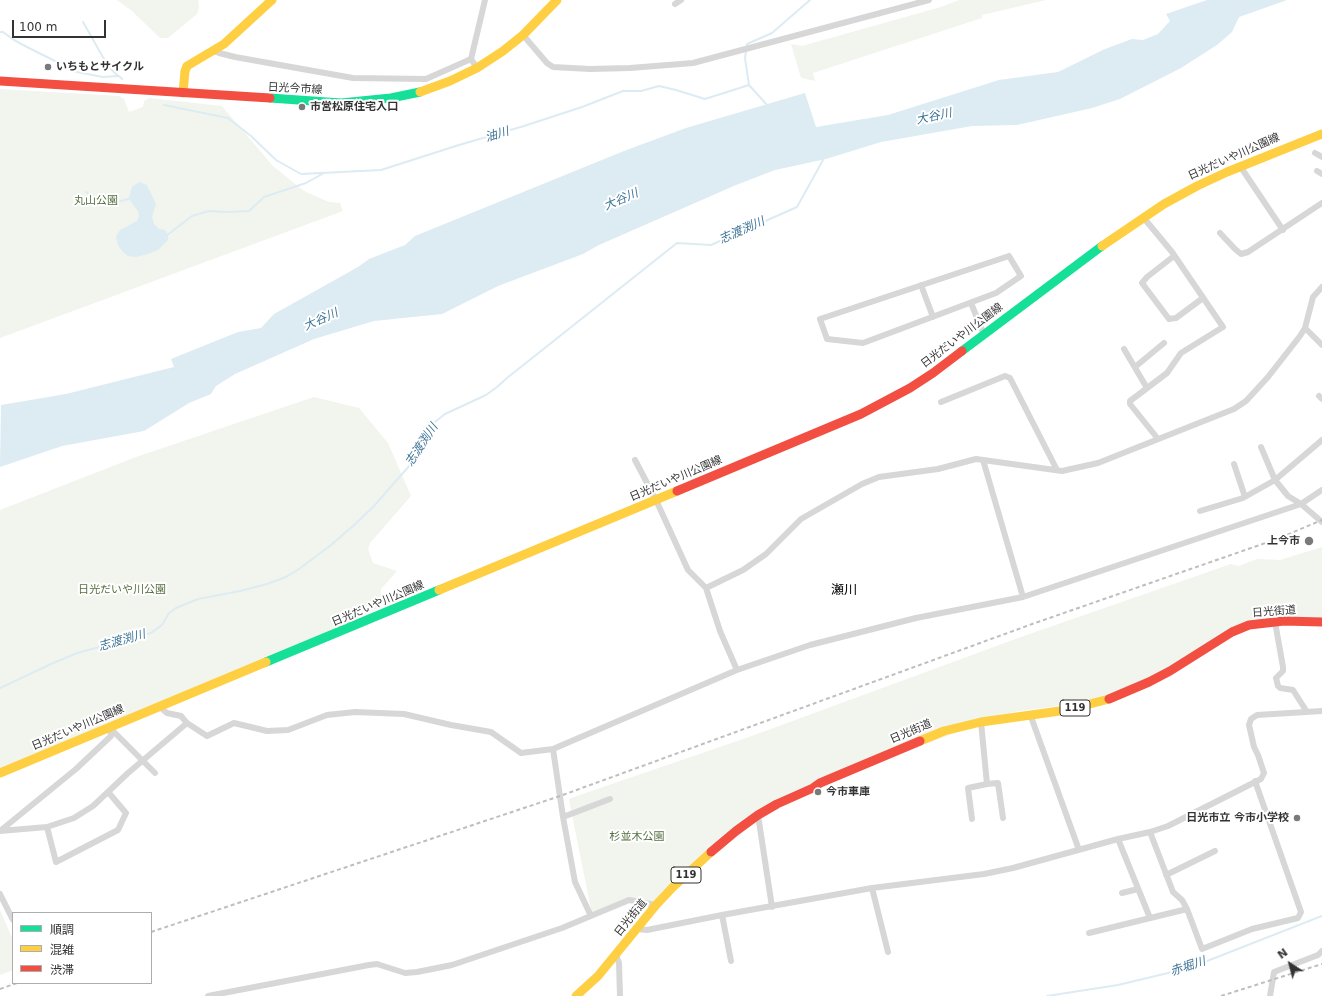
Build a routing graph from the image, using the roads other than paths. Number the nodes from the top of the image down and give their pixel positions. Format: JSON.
{"nodes":[{"id":1,"x":272,"y":0,"type":"edge"},
{"id":2,"x":485,"y":0,"type":"edge"},
{"id":3,"x":557,"y":0,"type":"edge"},
{"id":4,"x":681,"y":0,"type":"edge"},
{"id":5,"x":929,"y":0,"type":"edge"},
{"id":6,"x":675,"y":4,"type":"dead end"},
{"id":7,"x":523,"y":35,"type":"junction"},
{"id":8,"x":214,"y":51,"type":"junction"},
{"id":9,"x":471,"y":59,"type":"junction"},
{"id":10,"x":477,"y":68,"type":"junction"},
{"id":11,"x":0,"y":81,"type":"edge"},
{"id":12,"x":183,"y":93,"type":"junction"},
{"id":13,"x":1322,"y":134,"type":"edge"},
{"id":14,"x":1315,"y":153,"type":"dead end"},
{"id":15,"x":1322,"y":157,"type":"edge"},
{"id":16,"x":1240,"y":166,"type":"junction"},
{"id":17,"x":1322,"y":203,"type":"edge"},
{"id":18,"x":1143,"y":217,"type":"junction"},
{"id":19,"x":1283,"y":230,"type":"junction"},
{"id":20,"x":1220,"y":233,"type":"dead end"},
{"id":21,"x":1174,"y":256,"type":"junction"},
{"id":22,"x":921,"y":285,"type":"junction"},
{"id":23,"x":1322,"y":287,"type":"edge"},
{"id":24,"x":1203,"y":298,"type":"junction"},
{"id":25,"x":971,"y":303,"type":"junction"},
{"id":26,"x":933,"y":317,"type":"junction"},
{"id":27,"x":1305,"y":328,"type":"junction"},
{"id":28,"x":984,"y":335,"type":"junction"},
{"id":29,"x":1164,"y":343,"type":"dead end"},
{"id":30,"x":1322,"y":345,"type":"edge"},
{"id":31,"x":1124,"y":349,"type":"dead end"},
{"id":32,"x":1135,"y":367,"type":"junction"},
{"id":33,"x":1147,"y":388,"type":"junction"},
{"id":34,"x":941,"y":402,"type":"dead end"},
{"id":35,"x":1158,"y":439,"type":"junction"},
{"id":36,"x":1322,"y":440,"type":"edge"},
{"id":37,"x":1261,"y":447,"type":"dead end"},
{"id":38,"x":635,"y":460,"type":"dead end"},
{"id":39,"x":983,"y":460,"type":"junction"},
{"id":40,"x":1234,"y":464,"type":"dead end"},
{"id":41,"x":1057,"y":470,"type":"junction"},
{"id":42,"x":1275,"y":480,"type":"junction"},
{"id":43,"x":1322,"y":490,"type":"edge"},
{"id":44,"x":1245,"y":497,"type":"junction"},
{"id":45,"x":656,"y":500,"type":"junction"},
{"id":46,"x":1301,"y":504,"type":"junction"},
{"id":47,"x":1200,"y":511,"type":"dead end"},
{"id":48,"x":1322,"y":522,"type":"edge"},
{"id":49,"x":706,"y":588,"type":"junction"},
{"id":50,"x":1023,"y":597,"type":"junction"},
{"id":51,"x":1275,"y":622,"type":"junction"},
{"id":52,"x":1322,"y":622,"type":"edge"},
{"id":53,"x":737,"y":670,"type":"junction"},
{"id":54,"x":160,"y":707,"type":"junction"},
{"id":55,"x":1322,"y":711,"type":"edge"},
{"id":56,"x":1307,"y":712,"type":"junction"},
{"id":57,"x":1030,"y":714,"type":"junction"},
{"id":58,"x":981,"y":722,"type":"junction"},
{"id":59,"x":187,"y":723,"type":"junction"},
{"id":60,"x":110,"y":728,"type":"junction"},
{"id":61,"x":553,"y":749,"type":"junction"},
{"id":62,"x":143,"y":761,"type":"junction"},
{"id":63,"x":0,"y":773,"type":"edge"},
{"id":64,"x":155,"y":774,"type":"dead end"},
{"id":65,"x":1255,"y":781,"type":"junction"},
{"id":66,"x":987,"y":784,"type":"junction"},
{"id":67,"x":109,"y":793,"type":"junction"},
{"id":68,"x":610,"y":799,"type":"dead end"},
{"id":69,"x":758,"y":815,"type":"junction"},
{"id":70,"x":563,"y":817,"type":"junction"},
{"id":71,"x":1003,"y":818,"type":"dead end"},
{"id":72,"x":972,"y":819,"type":"dead end"},
{"id":73,"x":47,"y":827,"type":"junction"},
{"id":74,"x":0,"y":831,"type":"edge"},
{"id":75,"x":1150,"y":832,"type":"junction"},
{"id":76,"x":1118,"y":839,"type":"junction"},
{"id":77,"x":1079,"y":850,"type":"junction"},
{"id":78,"x":1215,"y":851,"type":"dead end"},
{"id":79,"x":1166,"y":875,"type":"junction"},
{"id":80,"x":872,"y":888,"type":"junction"},
{"id":81,"x":1138,"y":889,"type":"junction"},
{"id":82,"x":1122,"y":893,"type":"dead end"},
{"id":83,"x":0,"y":894,"type":"edge"},
{"id":84,"x":656,"y":905,"type":"junction"},
{"id":85,"x":772,"y":907,"type":"junction"},
{"id":86,"x":1187,"y":909,"type":"junction"},
{"id":87,"x":722,"y":915,"type":"junction"},
{"id":88,"x":591,"y":916,"type":"junction"},
{"id":89,"x":12,"y":918,"type":"edge"},
{"id":90,"x":1150,"y":918,"type":"junction"},
{"id":91,"x":638,"y":929,"type":"junction"},
{"id":92,"x":1089,"y":933,"type":"dead end"},
{"id":93,"x":1322,"y":951,"type":"edge"},
{"id":94,"x":888,"y":952,"type":"dead end"},
{"id":95,"x":616,"y":955,"type":"junction"},
{"id":96,"x":731,"y":961,"type":"dead end"},
{"id":97,"x":208,"y":996,"type":"edge"},
{"id":98,"x":576,"y":996,"type":"edge"},
{"id":99,"x":620,"y":996,"type":"edge"},
{"id":100,"x":1270,"y":996,"type":"edge"}],
"edges":[{"from":1,"to":8,"type":"main road"},
{"from":2,"to":9,"type":"street"},
{"from":3,"to":7,"type":"main road","name":"日光今市線"},
{"from":4,"to":6,"type":"street"},
{"from":5,"to":7,"type":"street"},
{"from":7,"to":10,"type":"main road","name":"日光今市線"},
{"from":8,"to":9,"type":"street"},
{"from":8,"to":12,"type":"main road"},
{"from":9,"to":10,"type":"street"},
{"from":10,"to":12,"type":"main road","name":"日光今市線"},
{"from":11,"to":12,"type":"main road","name":"日光今市線"},
{"from":13,"to":16,"type":"main road","name":"日光だいや川公園線"},
{"from":14,"to":15,"type":"street"},
{"from":16,"to":18,"type":"main road","name":"日光だいや川公園線"},
{"from":16,"to":19,"type":"street"},
{"from":17,"to":19,"type":"street"},
{"from":18,"to":21,"type":"street"},
{"from":18,"to":28,"type":"main road","name":"日光だいや川公園線"},
{"from":19,"to":20,"type":"street"},
{"from":21,"to":24,"type":"street"},
{"from":21,"to":24,"type":"street"},
{"from":22,"to":25,"type":"street"},
{"from":22,"to":26,"type":"street"},
{"from":22,"to":26,"type":"street"},
{"from":23,"to":27,"type":"street"},
{"from":24,"to":33,"type":"street"},
{"from":25,"to":26,"type":"street"},
{"from":25,"to":28,"type":"street"},
{"from":27,"to":30,"type":"street"},
{"from":27,"to":35,"type":"street"},
{"from":28,"to":45,"type":"main road","name":"日光だいや川公園線"},
{"from":29,"to":32,"type":"street"},
{"from":31,"to":32,"type":"street"},
{"from":32,"to":33,"type":"street"},
{"from":33,"to":35,"type":"street"},
{"from":34,"to":41,"type":"street"},
{"from":35,"to":41,"type":"street"},
{"from":36,"to":42,"type":"street"},
{"from":37,"to":42,"type":"street"},
{"from":38,"to":45,"type":"street"},
{"from":39,"to":41,"type":"street"},
{"from":39,"to":49,"type":"street"},
{"from":39,"to":50,"type":"street"},
{"from":40,"to":44,"type":"street"},
{"from":42,"to":44,"type":"street"},
{"from":42,"to":46,"type":"street"},
{"from":43,"to":46,"type":"street"},
{"from":44,"to":47,"type":"street"},
{"from":45,"to":49,"type":"street"},
{"from":45,"to":54,"type":"main road","name":"日光だいや川公園線"},
{"from":46,"to":48,"type":"street"},
{"from":46,"to":50,"type":"street"},
{"from":49,"to":53,"type":"street"},
{"from":50,"to":53,"type":"street"},
{"from":51,"to":52,"type":"main road","name":"日光街道","number":"119"},
{"from":51,"to":56,"type":"street"},
{"from":51,"to":57,"type":"main road","name":"日光街道","number":"119"},
{"from":53,"to":61,"type":"street"},
{"from":54,"to":59,"type":"street"},
{"from":54,"to":60,"type":"main road","name":"日光だいや川公園線"},
{"from":55,"to":56,"type":"street"},
{"from":56,"to":65,"type":"street"},
{"from":57,"to":58,"type":"main road","name":"日光街道","number":"119"},
{"from":57,"to":77,"type":"street"},
{"from":58,"to":66,"type":"street"},
{"from":58,"to":69,"type":"main road","name":"日光街道","number":"119"},
{"from":59,"to":61,"type":"street"},
{"from":59,"to":62,"type":"street"},
{"from":60,"to":62,"type":"street"},
{"from":60,"to":63,"type":"main road","name":"日光だいや川公園線"},
{"from":60,"to":74,"type":"street"},
{"from":61,"to":70,"type":"street"},
{"from":62,"to":64,"type":"street"},
{"from":62,"to":67,"type":"street"},
{"from":65,"to":75,"type":"street"},
{"from":65,"to":86,"type":"street"},
{"from":66,"to":71,"type":"street"},
{"from":66,"to":72,"type":"street"},
{"from":67,"to":73,"type":"street"},
{"from":67,"to":73,"type":"street"},
{"from":68,"to":70,"type":"street"},
{"from":69,"to":84,"type":"main road","name":"日光街道","number":"119"},
{"from":69,"to":85,"type":"street"},
{"from":70,"to":88,"type":"street"},
{"from":73,"to":74,"type":"street"},
{"from":75,"to":76,"type":"street"},
{"from":75,"to":79,"type":"street"},
{"from":76,"to":77,"type":"street"},
{"from":76,"to":81,"type":"street"},
{"from":77,"to":80,"type":"street"},
{"from":78,"to":79,"type":"street"},
{"from":79,"to":86,"type":"street"},
{"from":80,"to":85,"type":"street"},
{"from":80,"to":94,"type":"street"},
{"from":81,"to":82,"type":"street"},
{"from":81,"to":90,"type":"street"},
{"from":83,"to":89,"type":"street"},
{"from":84,"to":88,"type":"street"},
{"from":84,"to":91,"type":"main road","name":"日光街道","number":"119"},
{"from":85,"to":87,"type":"street"},
{"from":86,"to":90,"type":"street"},
{"from":87,"to":91,"type":"street"},
{"from":87,"to":96,"type":"street"},
{"from":88,"to":97,"type":"street"},
{"from":90,"to":92,"type":"street"},
{"from":91,"to":95,"type":"main road","name":"日光街道","number":"119"},
{"from":93,"to":100,"type":"street"},
{"from":95,"to":98,"type":"main road","name":"日光街道","number":"119"},
{"from":95,"to":99,"type":"street"}]}
